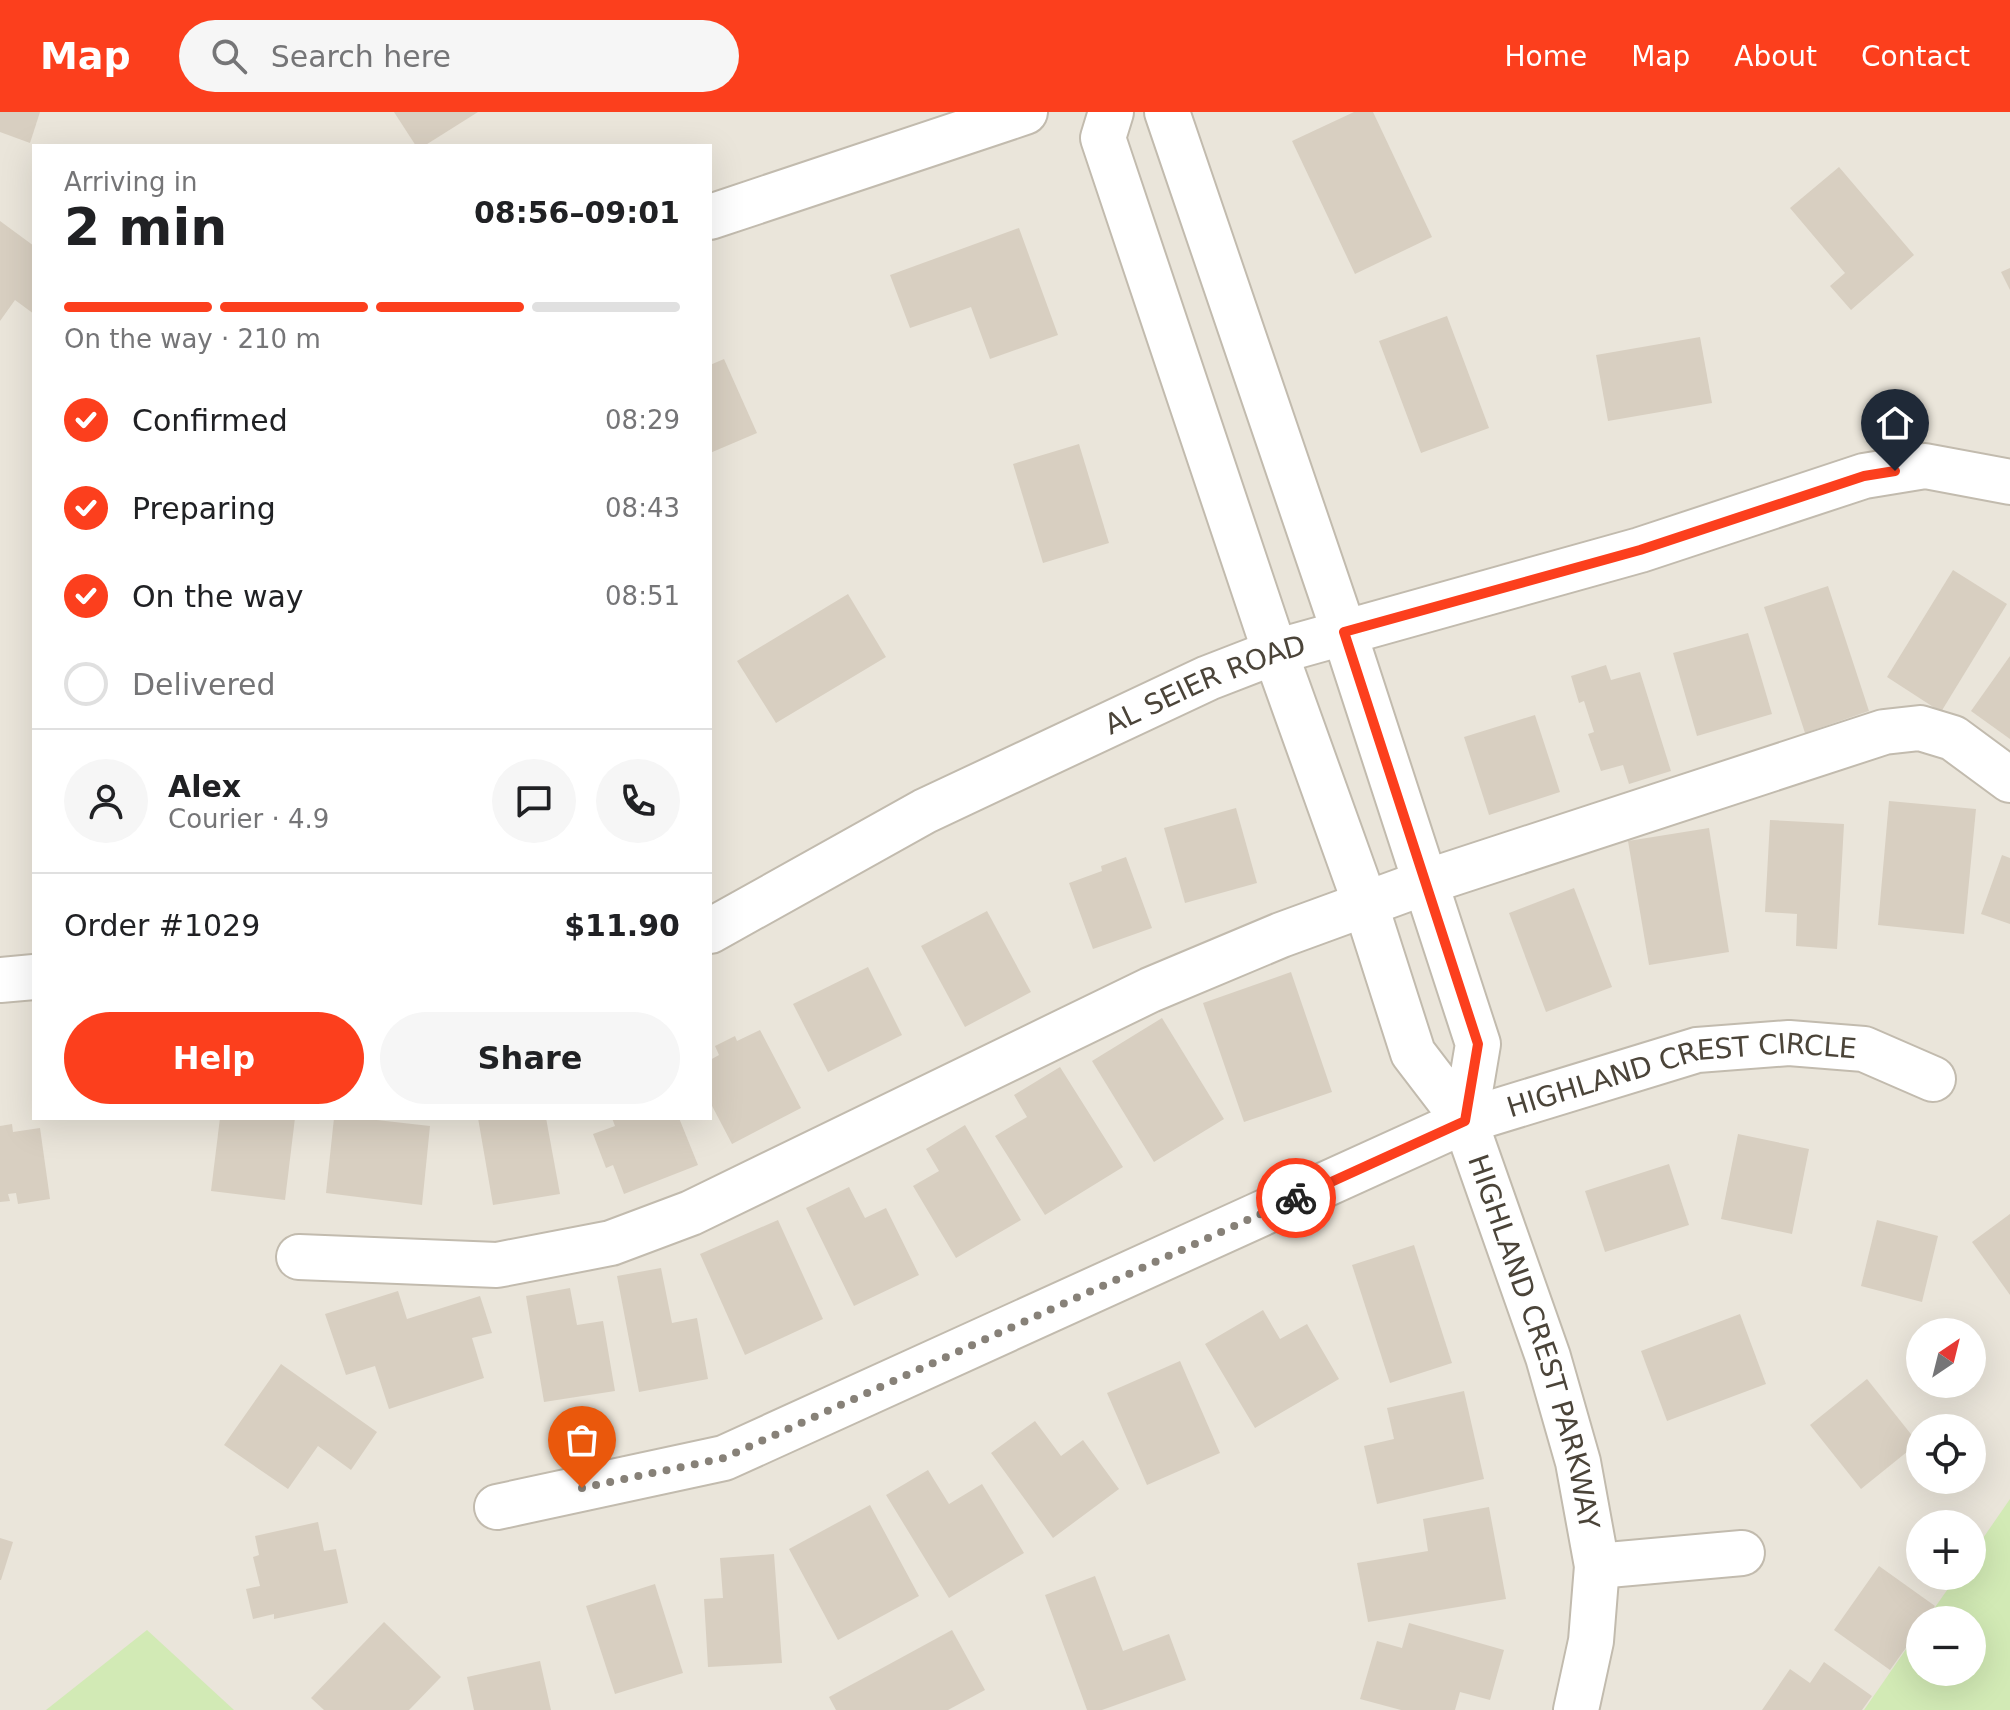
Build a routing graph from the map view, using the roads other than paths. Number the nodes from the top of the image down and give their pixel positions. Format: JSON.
{"nodes":[{"id":1,"x":1025,"y":112,"type":"edge"},
{"id":2,"x":1111,"y":112,"type":"edge"},
{"id":3,"x":1167,"y":112,"type":"edge"},
{"id":4,"x":712,"y":216,"type":"edge"},
{"id":5,"x":1247,"y":348,"type":"junction"},
{"id":6,"x":1181,"y":370,"type":"junction"},
{"id":7,"x":2010,"y":482,"type":"edge"},
{"id":8,"x":1344,"y":632,"type":"junction"},
{"id":9,"x":1275,"y":652,"type":"junction"},
{"id":10,"x":2010,"y":780,"type":"edge"},
{"id":11,"x":1426,"y":882,"type":"junction"},
{"id":12,"x":1365,"y":903,"type":"junction"},
{"id":13,"x":712,"y":930,"type":"edge"},
{"id":14,"x":32,"y":977,"type":"edge"},
{"id":15,"x":0,"y":980,"type":"edge"},
{"id":16,"x":1933,"y":1079,"type":"dead end"},
{"id":17,"x":1465,"y":1121,"type":"junction"},
{"id":18,"x":299,"y":1257,"type":"dead end"},
{"id":19,"x":497,"y":1507,"type":"dead end"},
{"id":20,"x":1742,"y":1553,"type":"dead end"},
{"id":21,"x":1597,"y":1566,"type":"junction"},
{"id":22,"x":1576,"y":1710,"type":"edge"}],
"edges":[{"from":1,"to":4,"type":"street"},
{"from":2,"to":6,"type":"street","name":"HIGHLAND CREST PARKWAY"},
{"from":3,"to":5,"type":"street","name":"HIGHLAND CREST PARKWAY"},
{"from":5,"to":6,"type":"street"},
{"from":5,"to":8,"type":"street","name":"HIGHLAND CREST PARKWAY"},
{"from":6,"to":9,"type":"street","name":"HIGHLAND CREST PARKWAY"},
{"from":7,"to":8,"type":"street","name":"AL SEIER ROAD"},
{"from":8,"to":9,"type":"street","name":"AL SEIER ROAD"},
{"from":8,"to":11,"type":"street","name":"HIGHLAND CREST PARKWAY"},
{"from":9,"to":12,"type":"street","name":"HIGHLAND CREST PARKWAY"},
{"from":9,"to":13,"type":"street","name":"AL SEIER ROAD"},
{"from":10,"to":11,"type":"street"},
{"from":11,"to":12,"type":"street"},
{"from":11,"to":17,"type":"street","name":"HIGHLAND CREST PARKWAY"},
{"from":12,"to":17,"type":"street","name":"HIGHLAND CREST PARKWAY"},
{"from":12,"to":18,"type":"street"},
{"from":14,"to":15,"type":"street"},
{"from":16,"to":17,"type":"street","name":"HIGHLAND CREST CIRCLE"},
{"from":17,"to":19,"type":"street","name":"HIGHLAND CREST CIRCLE"},
{"from":17,"to":21,"type":"street","name":"HIGHLAND CREST PARKWAY"},
{"from":20,"to":21,"type":"street","name":"HIGHLAND CREST PARKWAY"},
{"from":21,"to":22,"type":"street","name":"HIGHLAND CREST PARKWAY"}]}
